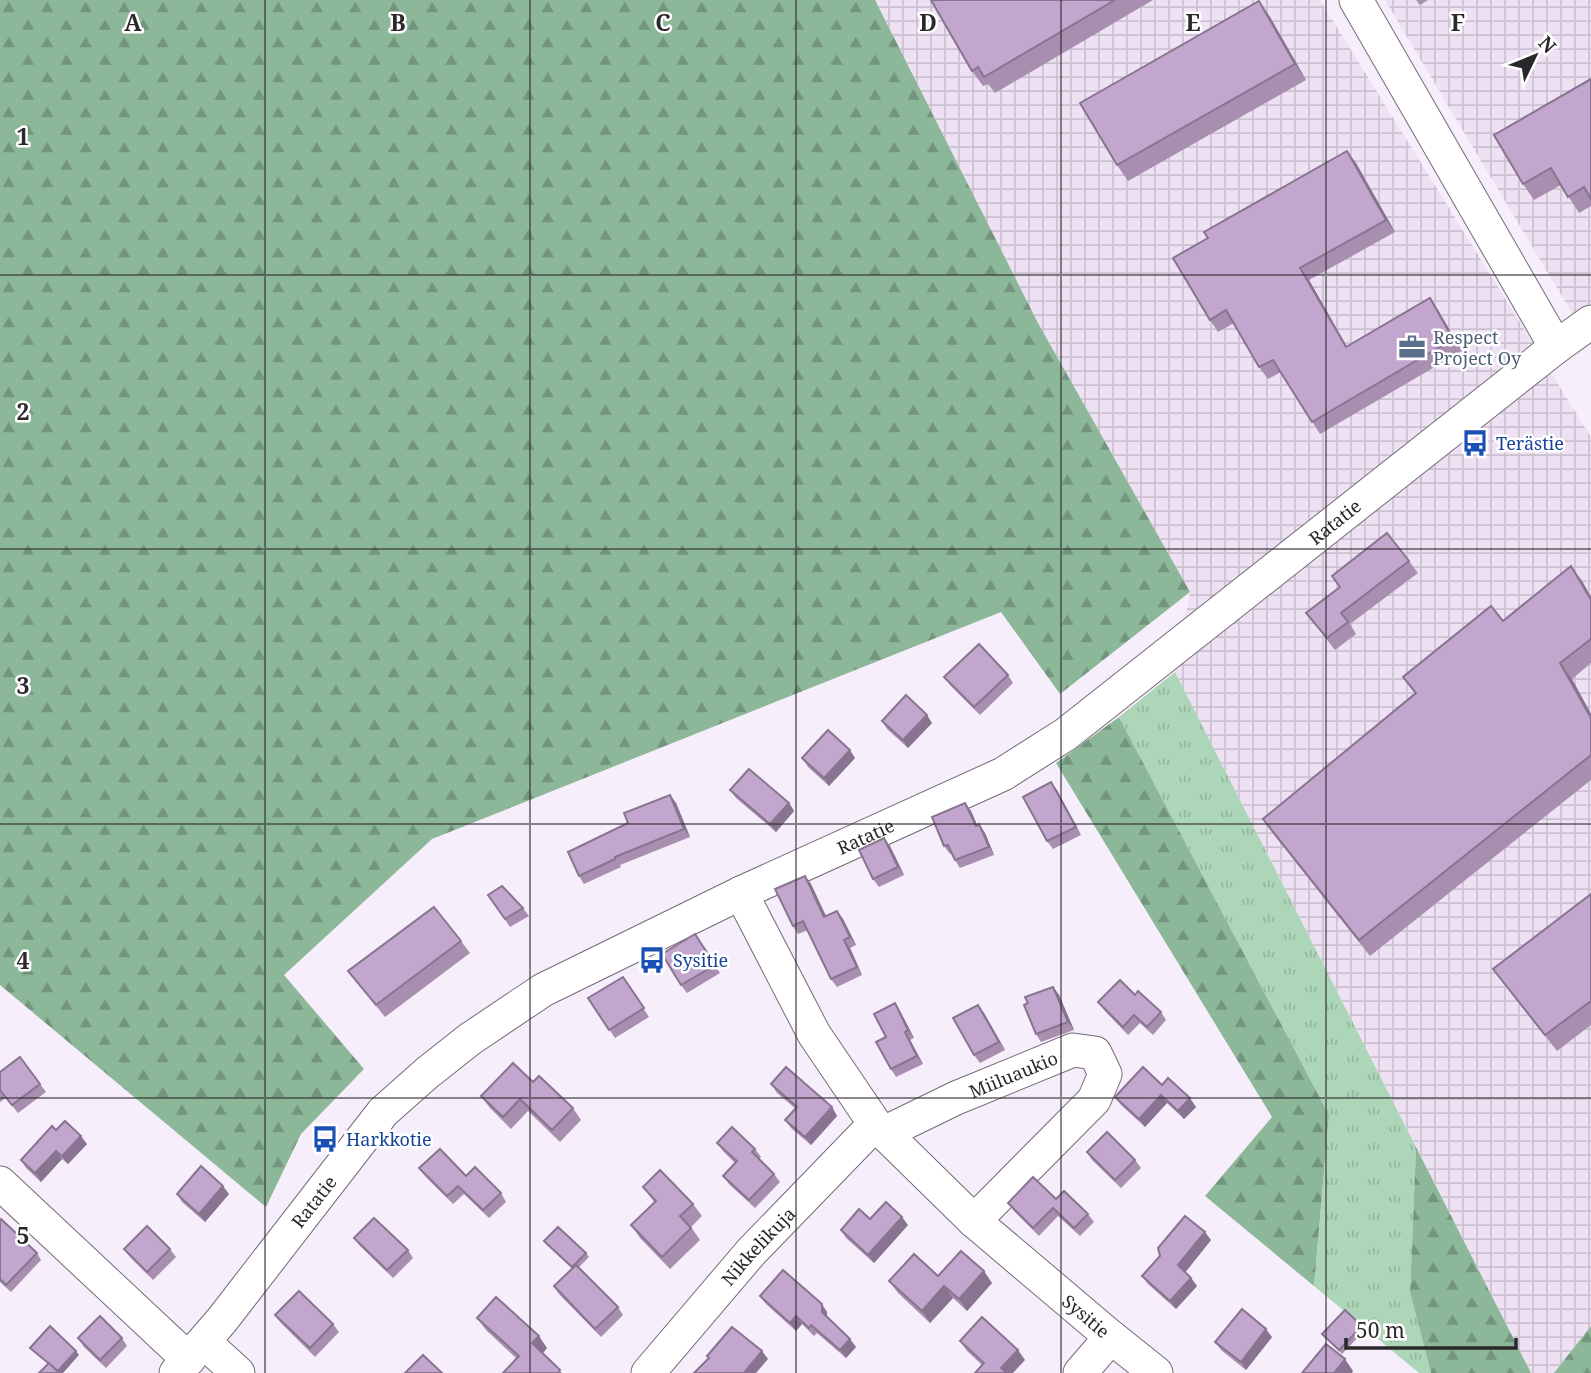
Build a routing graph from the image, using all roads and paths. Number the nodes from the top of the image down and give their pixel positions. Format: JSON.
{"nodes":[{"id":1,"x":1356,"y":0,"type":"edge"},
{"id":2,"x":1591,"y":322,"type":"edge"},
{"id":3,"x":1556,"y":347,"type":"junction"},
{"id":4,"x":741,"y":893,"type":"junction"},
{"id":5,"x":879,"y":1129,"type":"junction"},
{"id":6,"x":0,"y":1184,"type":"edge"},
{"id":7,"x":974,"y":1221,"type":"junction"},
{"id":8,"x":1111,"y":1337,"type":"junction"},
{"id":9,"x":190,"y":1358,"type":"edge"},
{"id":10,"x":238,"y":1373,"type":"edge"},
{"id":11,"x":648,"y":1373,"type":"edge"},
{"id":12,"x":1080,"y":1373,"type":"edge"},
{"id":13,"x":1156,"y":1373,"type":"edge"}],
"edges":[{"from":1,"to":3,"type":"street"},
{"from":2,"to":3,"type":"street","name":"Ratatie"},
{"from":3,"to":4,"type":"street","name":"Ratatie"},
{"from":4,"to":5,"type":"street","name":"Sysitie"},
{"from":4,"to":9,"type":"street","name":"Ratatie"},
{"from":5,"to":7,"type":"street","name":"Sysitie"},
{"from":5,"to":7,"type":"street","name":"Miiluaukio"},
{"from":5,"to":11,"type":"street","name":"Nikkelikuja"},
{"from":6,"to":9,"type":"street"},
{"from":7,"to":8,"type":"street","name":"Sysitie"},
{"from":8,"to":12,"type":"street"},
{"from":8,"to":13,"type":"street","name":"Sysitie"},
{"from":9,"to":10,"type":"street"}]}
